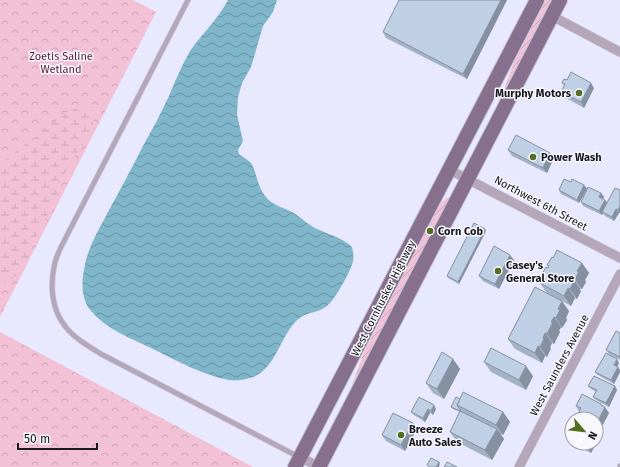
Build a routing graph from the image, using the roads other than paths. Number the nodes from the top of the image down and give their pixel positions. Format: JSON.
{"nodes":[{"id":1,"x":188,"y":0,"type":"edge"},
{"id":2,"x":537,"y":0,"type":"edge"},
{"id":3,"x":560,"y":0,"type":"edge"},
{"id":4,"x":552,"y":16,"type":"junction"},
{"id":5,"x":620,"y":52,"type":"edge"},
{"id":6,"x":450,"y":170,"type":"junction"},
{"id":7,"x":468,"y":179,"type":"junction"},
{"id":8,"x":620,"y":258,"type":"edge"},
{"id":9,"x":620,"y":274,"type":"edge"},
{"id":10,"x":298,"y":462,"type":"edge"},
{"id":11,"x":319,"y":467,"type":"edge"},
{"id":12,"x":519,"y":467,"type":"edge"}],
"edges":[{"from":1,"to":10,"type":"lane"},
{"from":2,"to":6,"type":"main road","name":"West Cornhusker Highway"},
{"from":3,"to":4,"type":"main road","name":"West Cornhusker Highway"},
{"from":4,"to":5,"type":"street"},
{"from":4,"to":7,"type":"main road","name":"West Cornhusker Highway"},
{"from":6,"to":7,"type":"street","name":"Northwest 6th Street"},
{"from":6,"to":10,"type":"main road","name":"West Cornhusker Highway"},
{"from":7,"to":8,"type":"street","name":"Northwest 6th Street"},
{"from":7,"to":11,"type":"main road","name":"West Cornhusker Highway"},
{"from":9,"to":12,"type":"street","name":"West Saunders Avenue"},
{"from":10,"to":11,"type":"street"}]}
